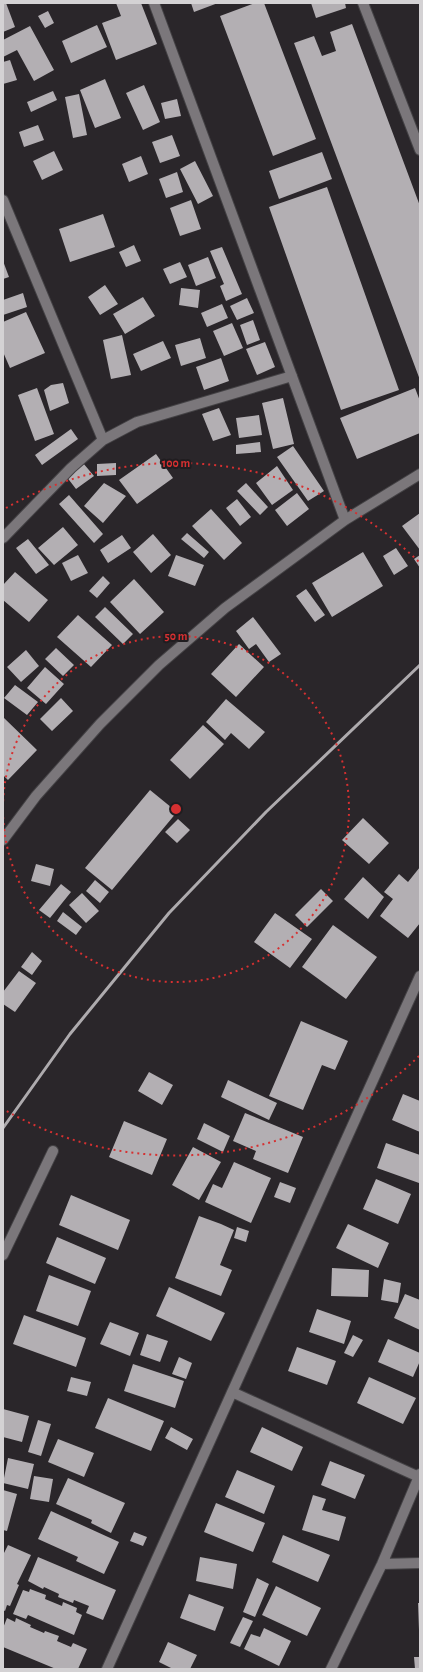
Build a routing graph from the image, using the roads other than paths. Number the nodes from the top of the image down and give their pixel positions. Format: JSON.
{"nodes":[{"id":1,"x":154,"y":3,"type":"edge"},
{"id":2,"x":363,"y":3,"type":"edge"},
{"id":3,"x":420,"y":150,"type":"edge"},
{"id":4,"x":3,"y":200,"type":"edge"},
{"id":5,"x":292,"y":376,"type":"junction"},
{"id":6,"x":103,"y":440,"type":"junction"},
{"id":7,"x":420,"y":474,"type":"edge"},
{"id":8,"x":345,"y":520,"type":"junction"},
{"id":9,"x":3,"y":538,"type":"edge"},
{"id":10,"x":3,"y":840,"type":"edge"},
{"id":11,"x":420,"y":976,"type":"edge"},
{"id":12,"x":53,"y":1151,"type":"dead end"},
{"id":13,"x":3,"y":1255,"type":"edge"},
{"id":14,"x":232,"y":1392,"type":"junction"},
{"id":15,"x":419,"y":1475,"type":"edge"},
{"id":16,"x":420,"y":1563,"type":"edge"},
{"id":17,"x":382,"y":1564,"type":"junction"},
{"id":18,"x":107,"y":1669,"type":"edge"},
{"id":19,"x":331,"y":1669,"type":"edge"}],
"edges":[{"from":1,"to":5,"type":"street"},
{"from":2,"to":3,"type":"street"},
{"from":4,"to":6,"type":"street"},
{"from":5,"to":6,"type":"street"},
{"from":5,"to":8,"type":"street"},
{"from":6,"to":9,"type":"street"},
{"from":7,"to":8,"type":"street"},
{"from":8,"to":10,"type":"street"},
{"from":11,"to":14,"type":"street"},
{"from":12,"to":13,"type":"street"},
{"from":14,"to":15,"type":"street"},
{"from":14,"to":18,"type":"street"},
{"from":15,"to":17,"type":"street"},
{"from":16,"to":17,"type":"street"},
{"from":17,"to":19,"type":"street"}]}
